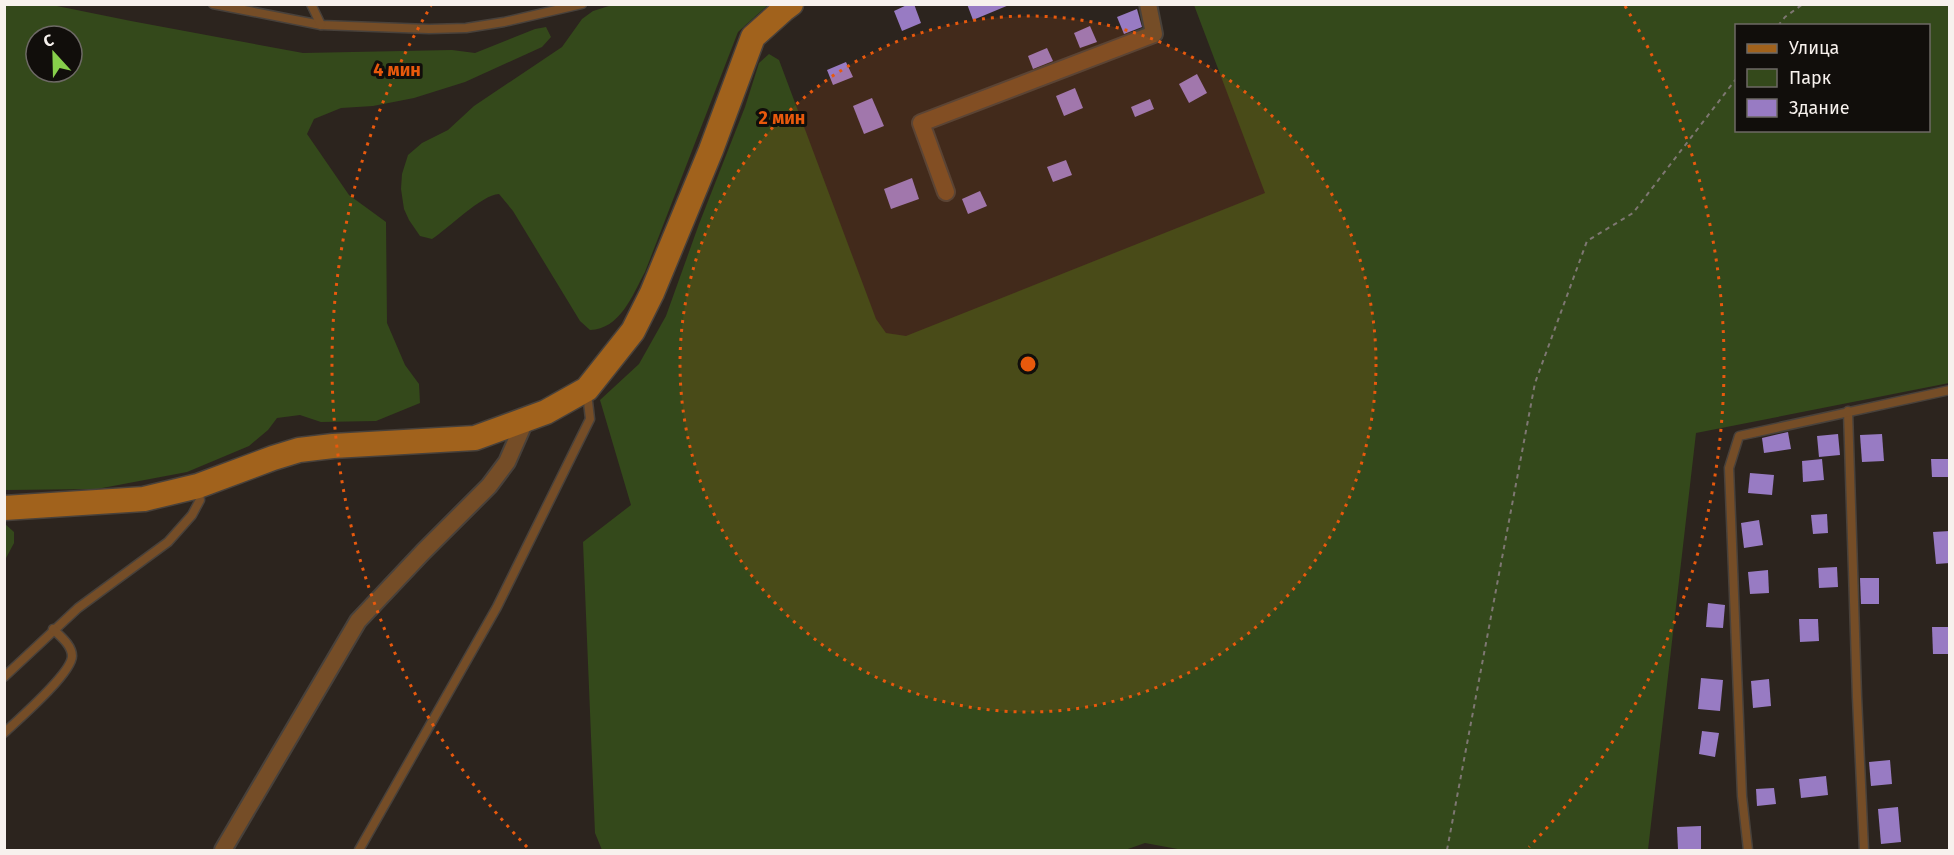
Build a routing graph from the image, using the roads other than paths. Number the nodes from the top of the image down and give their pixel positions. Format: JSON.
{"nodes":[{"id":1,"x":213,"y":4,"type":"edge"},
{"id":2,"x":311,"y":4,"type":"edge"},
{"id":3,"x":582,"y":4,"type":"edge"},
{"id":4,"x":791,"y":4,"type":"edge"},
{"id":5,"x":1148,"y":4,"type":"edge"},
{"id":6,"x":321,"y":25,"type":"junction"},
{"id":7,"x":946,"y":192,"type":"dead end"},
{"id":8,"x":587,"y":388,"type":"junction"},
{"id":9,"x":1950,"y":390,"type":"edge"},
{"id":10,"x":1848,"y":411,"type":"junction"},
{"id":11,"x":525,"y":421,"type":"junction"},
{"id":12,"x":198,"y":486,"type":"junction"},
{"id":13,"x":4,"y":508,"type":"edge"},
{"id":14,"x":53,"y":629,"type":"junction"},
{"id":15,"x":4,"y":677,"type":"edge"},
{"id":16,"x":4,"y":734,"type":"edge"},
{"id":17,"x":223,"y":850,"type":"edge"},
{"id":18,"x":359,"y":850,"type":"edge"},
{"id":19,"x":1748,"y":850,"type":"edge"},
{"id":20,"x":1864,"y":850,"type":"edge"}],
"edges":[{"from":1,"to":6,"type":"lane"},
{"from":2,"to":6,"type":"lane"},
{"from":3,"to":6,"type":"lane"},
{"from":4,"to":8,"type":"main road"},
{"from":5,"to":7,"type":"street"},
{"from":8,"to":11,"type":"main road"},
{"from":8,"to":18,"type":"lane"},
{"from":9,"to":10,"type":"lane"},
{"from":10,"to":19,"type":"lane"},
{"from":10,"to":20,"type":"lane"},
{"from":11,"to":12,"type":"main road"},
{"from":11,"to":17,"type":"street"},
{"from":12,"to":13,"type":"main road"},
{"from":12,"to":14,"type":"lane"},
{"from":14,"to":15,"type":"lane"},
{"from":14,"to":16,"type":"lane"}]}
